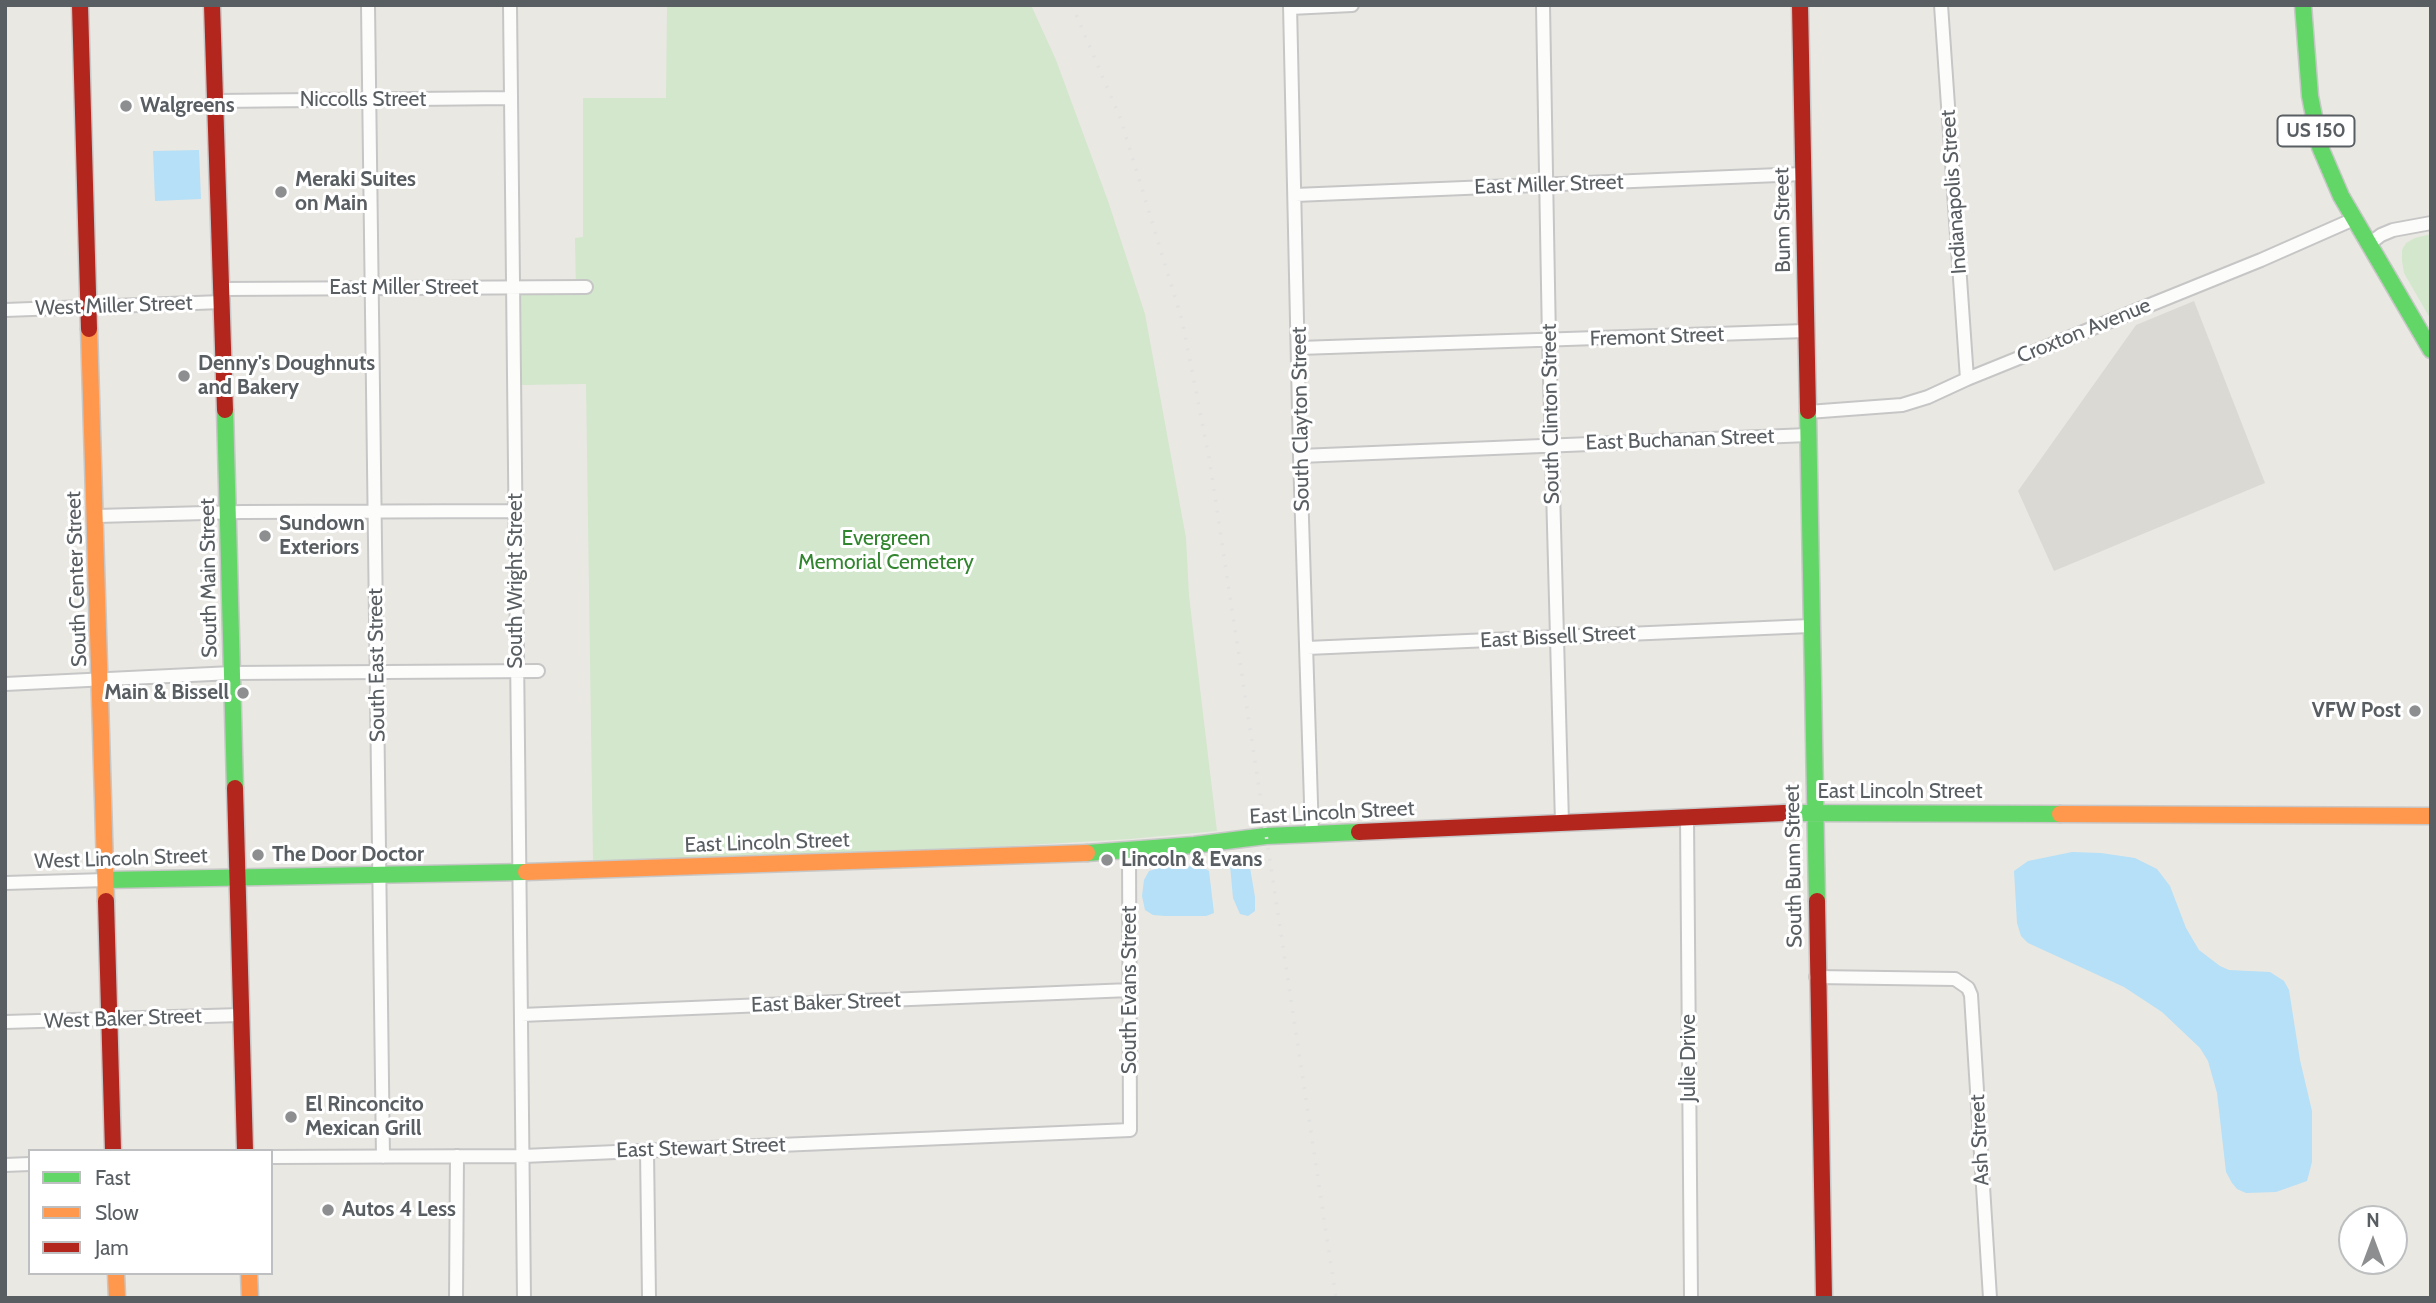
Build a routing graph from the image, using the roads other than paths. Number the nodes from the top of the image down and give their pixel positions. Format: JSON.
{"nodes":[{"id":1,"x":80,"y":5,"type":"edge"},
{"id":2,"x":212,"y":5,"type":"edge"},
{"id":3,"x":368,"y":5,"type":"edge"},
{"id":4,"x":510,"y":5,"type":"edge"},
{"id":5,"x":1352,"y":5,"type":"edge"},
{"id":6,"x":1543,"y":5,"type":"edge"},
{"id":7,"x":1800,"y":5,"type":"edge"},
{"id":8,"x":1941,"y":5,"type":"edge"},
{"id":9,"x":2303,"y":5,"type":"edge"},
{"id":10,"x":1290,"y":6,"type":"edge"},
{"id":11,"x":370,"y":99,"type":"junction"},
{"id":12,"x":510,"y":99,"type":"junction"},
{"id":13,"x":215,"y":101,"type":"junction"},
{"id":14,"x":1803,"y":174,"type":"junction"},
{"id":15,"x":1547,"y":185,"type":"junction"},
{"id":16,"x":1295,"y":195,"type":"junction"},
{"id":17,"x":2354,"y":219,"type":"junction"},
{"id":18,"x":2431,"y":223,"type":"edge"},
{"id":19,"x":2370,"y":244,"type":"junction"},
{"id":20,"x":512,"y":287,"type":"junction"},
{"id":21,"x":586,"y":287,"type":"dead end"},
{"id":22,"x":372,"y":288,"type":"junction"},
{"id":23,"x":222,"y":295,"type":"junction"},
{"id":24,"x":90,"y":307,"type":"junction"},
{"id":25,"x":5,"y":310,"type":"edge"},
{"id":26,"x":1805,"y":331,"type":"junction"},
{"id":27,"x":1549,"y":341,"type":"junction"},
{"id":28,"x":1299,"y":348,"type":"junction"},
{"id":29,"x":2431,"y":350,"type":"edge"},
{"id":30,"x":1967,"y":379,"type":"junction"},
{"id":31,"x":1808,"y":412,"type":"junction"},
{"id":32,"x":1808,"y":435,"type":"junction"},
{"id":33,"x":1552,"y":445,"type":"junction"},
{"id":34,"x":1300,"y":456,"type":"junction"},
{"id":35,"x":516,"y":511,"type":"junction"},
{"id":36,"x":374,"y":512,"type":"junction"},
{"id":37,"x":228,"y":513,"type":"junction"},
{"id":38,"x":97,"y":516,"type":"junction"},
{"id":39,"x":1810,"y":626,"type":"junction"},
{"id":40,"x":1558,"y":637,"type":"junction"},
{"id":41,"x":1307,"y":648,"type":"junction"},
{"id":42,"x":516,"y":671,"type":"junction"},
{"id":43,"x":538,"y":671,"type":"dead end"},
{"id":44,"x":377,"y":672,"type":"junction"},
{"id":45,"x":232,"y":673,"type":"junction"},
{"id":46,"x":101,"y":679,"type":"junction"},
{"id":47,"x":5,"y":684,"type":"edge"},
{"id":48,"x":1814,"y":812,"type":"junction"},
{"id":49,"x":2431,"y":816,"type":"edge"},
{"id":50,"x":1687,"y":817,"type":"junction"},
{"id":51,"x":1562,"y":823,"type":"junction"},
{"id":52,"x":1312,"y":834,"type":"junction"},
{"id":53,"x":1129,"y":849,"type":"junction"},
{"id":54,"x":518,"y":872,"type":"junction"},
{"id":55,"x":380,"y":874,"type":"junction"},
{"id":56,"x":237,"y":876,"type":"junction"},
{"id":57,"x":106,"y":880,"type":"junction"},
{"id":58,"x":5,"y":883,"type":"edge"},
{"id":59,"x":1816,"y":977,"type":"junction"},
{"id":60,"x":1130,"y":990,"type":"junction"},
{"id":61,"x":241,"y":1015,"type":"junction"},
{"id":62,"x":521,"y":1015,"type":"junction"},
{"id":63,"x":111,"y":1019,"type":"junction"},
{"id":64,"x":5,"y":1022,"type":"edge"},
{"id":65,"x":1130,"y":1130,"type":"joint"},
{"id":66,"x":113,"y":1149,"type":"edge"},
{"id":67,"x":245,"y":1149,"type":"edge"},
{"id":68,"x":647,"y":1151,"type":"junction"},
{"id":69,"x":457,"y":1156,"type":"junction"},
{"id":70,"x":523,"y":1156,"type":"junction"},
{"id":71,"x":273,"y":1157,"type":"edge"},
{"id":72,"x":383,"y":1157,"type":"junction"},
{"id":73,"x":28,"y":1164,"type":"edge"},
{"id":74,"x":5,"y":1165,"type":"edge"},
{"id":75,"x":116,"y":1275,"type":"edge"},
{"id":76,"x":249,"y":1275,"type":"edge"},
{"id":77,"x":117,"y":1298,"type":"edge"},
{"id":78,"x":250,"y":1298,"type":"edge"},
{"id":79,"x":456,"y":1298,"type":"edge"},
{"id":80,"x":524,"y":1298,"type":"edge"},
{"id":81,"x":649,"y":1298,"type":"edge"},
{"id":82,"x":1691,"y":1298,"type":"edge"},
{"id":83,"x":1824,"y":1298,"type":"edge"},
{"id":84,"x":1990,"y":1298,"type":"edge"}],
"edges":[{"from":1,"to":24,"type":"main road","name":"South Center Street"},
{"from":2,"to":13,"type":"main road","name":"South Main Street"},
{"from":3,"to":11,"type":"street","name":"South East Street"},
{"from":4,"to":12,"type":"street","name":"South Wright Street"},
{"from":5,"to":10,"type":"street"},
{"from":6,"to":15,"type":"street","name":"South Clinton Street"},
{"from":7,"to":14,"type":"main road","name":"Bunn Street"},
{"from":8,"to":30,"type":"street","name":"Indianapolis Street"},
{"from":9,"to":17,"type":"main road","number":"US 150"},
{"from":10,"to":16,"type":"street","name":"South Clayton Street"},
{"from":11,"to":12,"type":"street","name":"Niccolls Street"},
{"from":11,"to":13,"type":"street","name":"Niccolls Street"},
{"from":11,"to":22,"type":"street","name":"South East Street"},
{"from":12,"to":20,"type":"street","name":"South Wright Street"},
{"from":13,"to":23,"type":"main road","name":"South Main Street"},
{"from":14,"to":15,"type":"street","name":"East Miller Street"},
{"from":14,"to":26,"type":"main road","name":"Bunn Street"},
{"from":15,"to":16,"type":"street","name":"East Miller Street"},
{"from":15,"to":27,"type":"street","name":"South Clinton Street"},
{"from":16,"to":28,"type":"street","name":"South Clayton Street"},
{"from":17,"to":19,"type":"main road","number":"US 150"},
{"from":17,"to":30,"type":"street","name":"Croxton Avenue"},
{"from":18,"to":19,"type":"street"},
{"from":19,"to":29,"type":"main road","number":"US 150"},
{"from":20,"to":21,"type":"street","name":"East Miller Street"},
{"from":20,"to":22,"type":"street","name":"East Miller Street"},
{"from":20,"to":35,"type":"street","name":"South Wright Street"},
{"from":22,"to":23,"type":"street","name":"East Miller Street"},
{"from":22,"to":36,"type":"street","name":"South East Street"},
{"from":23,"to":24,"type":"street","name":"West Miller Street"},
{"from":23,"to":37,"type":"main road","name":"South Main Street"},
{"from":24,"to":25,"type":"street","name":"West Miller Street"},
{"from":24,"to":38,"type":"main road","name":"South Center Street"},
{"from":26,"to":27,"type":"street","name":"Fremont Street"},
{"from":26,"to":31,"type":"main road","name":"Bunn Street"},
{"from":27,"to":28,"type":"street","name":"Fremont Street"},
{"from":27,"to":33,"type":"street","name":"South Clinton Street"},
{"from":28,"to":34,"type":"street","name":"South Clayton Street"},
{"from":30,"to":31,"type":"street","name":"Croxton Avenue"},
{"from":31,"to":32,"type":"main road","name":"Bunn Street"},
{"from":32,"to":33,"type":"street","name":"East Buchanan Street"},
{"from":32,"to":39,"type":"main road","name":"South Bunn Street"},
{"from":33,"to":34,"type":"street","name":"East Buchanan Street"},
{"from":33,"to":40,"type":"street","name":"South Clinton Street"},
{"from":34,"to":41,"type":"street","name":"South Clayton Street"},
{"from":35,"to":36,"type":"street"},
{"from":35,"to":42,"type":"street","name":"South Wright Street"},
{"from":36,"to":37,"type":"street"},
{"from":36,"to":44,"type":"street","name":"South East Street"},
{"from":37,"to":38,"type":"street"},
{"from":37,"to":45,"type":"main road","name":"South Main Street"},
{"from":38,"to":46,"type":"main road","name":"South Center Street"},
{"from":39,"to":40,"type":"street","name":"East Bissell Street"},
{"from":39,"to":48,"type":"main road","name":"South Bunn Street"},
{"from":40,"to":41,"type":"street","name":"East Bissell Street"},
{"from":40,"to":51,"type":"street","name":"South Clinton Street"},
{"from":41,"to":52,"type":"street","name":"South Clayton Street"},
{"from":42,"to":43,"type":"street"},
{"from":42,"to":44,"type":"street"},
{"from":42,"to":54,"type":"street","name":"South Wright Street"},
{"from":44,"to":45,"type":"street"},
{"from":44,"to":55,"type":"street","name":"South East Street"},
{"from":45,"to":46,"type":"street"},
{"from":45,"to":56,"type":"main road","name":"South Main Street"},
{"from":46,"to":47,"type":"street"},
{"from":46,"to":57,"type":"main road","name":"South Center Street"},
{"from":48,"to":49,"type":"main road","name":"East Lincoln Street"},
{"from":48,"to":50,"type":"main road","name":"East Lincoln Street"},
{"from":48,"to":59,"type":"main road","name":"South Bunn Street"},
{"from":50,"to":51,"type":"main road","name":"East Lincoln Street"},
{"from":50,"to":82,"type":"street","name":"Julie Drive"},
{"from":51,"to":52,"type":"main road","name":"East Lincoln Street"},
{"from":52,"to":53,"type":"main road","name":"East Lincoln Street"},
{"from":53,"to":54,"type":"main road","name":"East Lincoln Street"},
{"from":53,"to":60,"type":"street","name":"South Evans Street"},
{"from":54,"to":55,"type":"main road","name":"East Lincoln Street"},
{"from":54,"to":62,"type":"street","name":"South Wright Street"},
{"from":55,"to":56,"type":"main road","name":"East Lincoln Street"},
{"from":55,"to":72,"type":"street","name":"South East Street"},
{"from":56,"to":57,"type":"main road","name":"West Lincoln Street"},
{"from":56,"to":61,"type":"main road","name":"South Main Street"},
{"from":57,"to":58,"type":"street","name":"West Lincoln Street"},
{"from":57,"to":63,"type":"main road","name":"South Center Street"},
{"from":59,"to":83,"type":"main road","name":"South Bunn Street"},
{"from":59,"to":84,"type":"street","name":"Ash Street"},
{"from":60,"to":62,"type":"street","name":"East Baker Street"},
{"from":60,"to":65,"type":"street","name":"South Evans Street"},
{"from":61,"to":63,"type":"street","name":"West Baker Street"},
{"from":61,"to":67,"type":"main road","name":"South Main Street"},
{"from":62,"to":70,"type":"street","name":"South Wright Street"},
{"from":63,"to":64,"type":"street","name":"West Baker Street"},
{"from":63,"to":66,"type":"main road","name":"South Center Street"},
{"from":65,"to":68,"type":"street","name":"East Stewart Street"},
{"from":68,"to":70,"type":"street","name":"East Stewart Street"},
{"from":68,"to":81,"type":"street"},
{"from":69,"to":70,"type":"street","name":"East Stewart Street"},
{"from":69,"to":72,"type":"street","name":"East Stewart Street"},
{"from":69,"to":79,"type":"street"},
{"from":70,"to":80,"type":"street","name":"South Wright Street"},
{"from":71,"to":72,"type":"street","name":"East Stewart Street"},
{"from":73,"to":74,"type":"street"},
{"from":75,"to":77,"type":"main road"},
{"from":76,"to":78,"type":"main road"}]}
